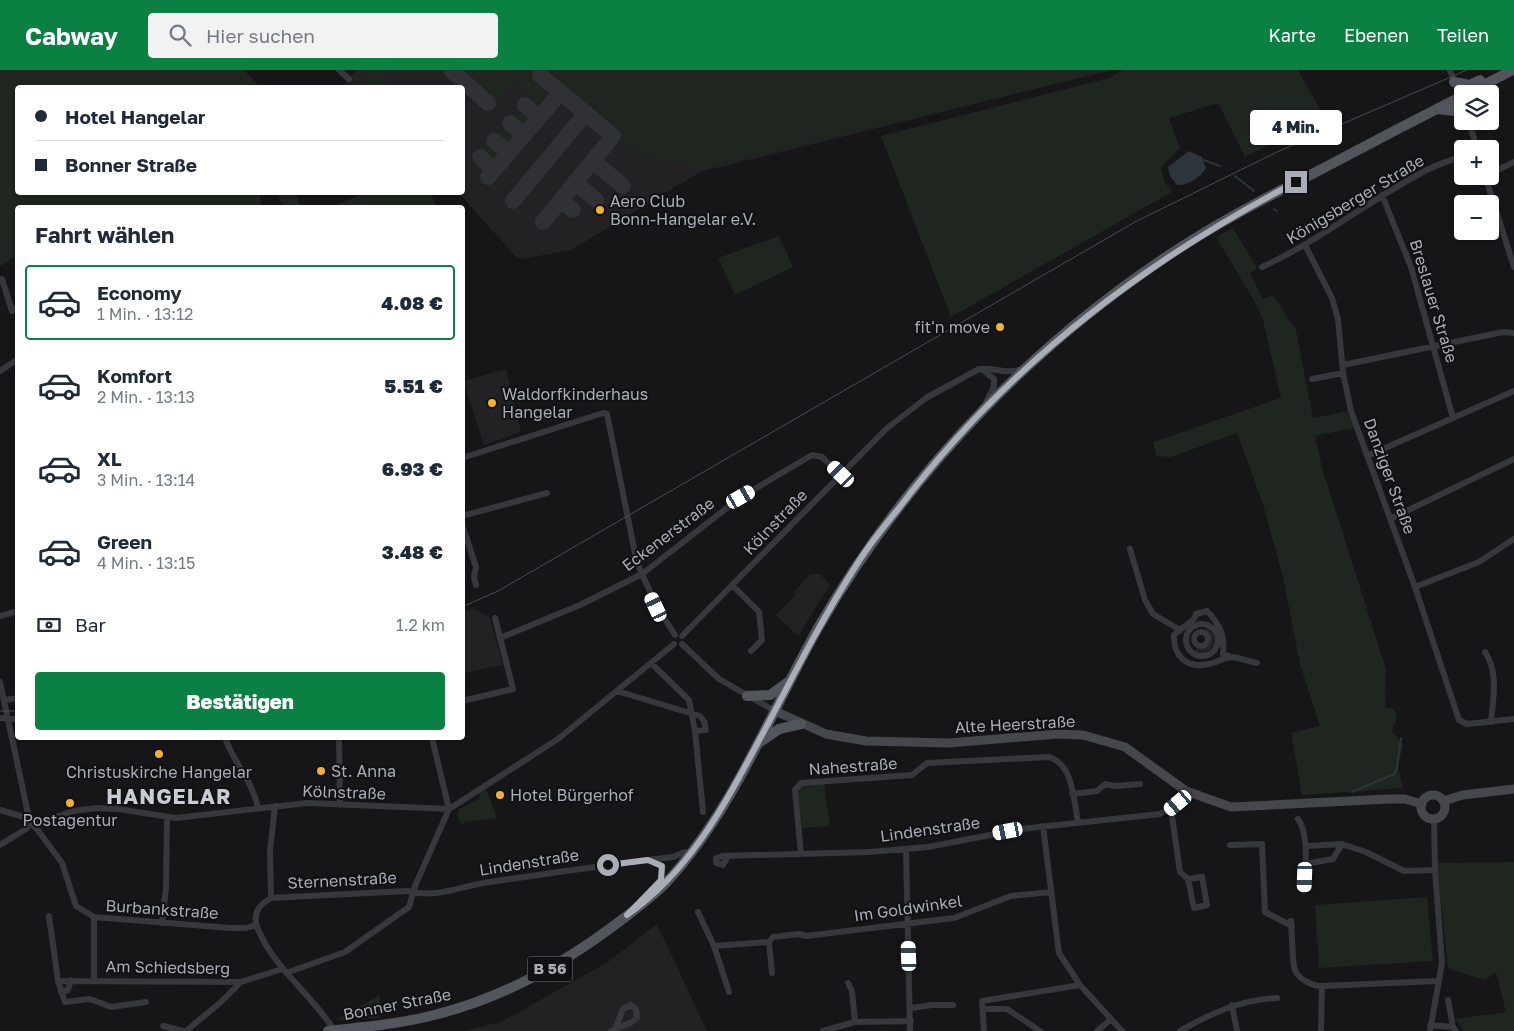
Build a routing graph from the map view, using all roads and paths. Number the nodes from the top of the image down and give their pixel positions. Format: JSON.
{"nodes":[{"id":1,"x":338,"y":70,"type":"edge"},
{"id":2,"x":1450,"y":70,"type":"edge"},
{"id":3,"x":1513,"y":70,"type":"edge"},
{"id":4,"x":349,"y":79,"type":"dead end"},
{"id":5,"x":1493,"y":80,"type":"junction"},
{"id":6,"x":1454,"y":82,"type":"junction"},
{"id":7,"x":1456,"y":85,"type":"edge"},
{"id":8,"x":1484,"y":85,"type":"edge"},
{"id":9,"x":1454,"y":101,"type":"edge"},
{"id":10,"x":1435,"y":109,"type":"junction"},
{"id":11,"x":1454,"y":111,"type":"edge"},
{"id":12,"x":1454,"y":159,"type":"edge"},
{"id":13,"x":1514,"y":162,"type":"edge"},
{"id":14,"x":1499,"y":170,"type":"edge"},
{"id":15,"x":1488,"y":185,"type":"edge"},
{"id":16,"x":1382,"y":195,"type":"junction"},
{"id":17,"x":1305,"y":246,"type":"junction"},
{"id":18,"x":1513,"y":258,"type":"edge"},
{"id":19,"x":1262,"y":267,"type":"dead end"},
{"id":20,"x":1514,"y":267,"type":"edge"},
{"id":21,"x":2,"y":279,"type":"dead end"},
{"id":22,"x":15,"y":309,"type":"edge"},
{"id":23,"x":1514,"y":333,"type":"edge"},
{"id":24,"x":1434,"y":345,"type":"junction"},
{"id":25,"x":15,"y":360,"type":"edge"},
{"id":26,"x":1343,"y":365,"type":"junction"},
{"id":27,"x":1026,"y":368,"type":"junction"},
{"id":28,"x":979,"y":369,"type":"junction"},
{"id":29,"x":0,"y":371,"type":"edge"},
{"id":30,"x":1343,"y":373,"type":"junction"},
{"id":31,"x":1312,"y":379,"type":"dead end"},
{"id":32,"x":1514,"y":391,"type":"edge"},
{"id":33,"x":983,"y":409,"type":"junction"},
{"id":34,"x":1453,"y":418,"type":"junction"},
{"id":35,"x":1367,"y":456,"type":"junction"},
{"id":36,"x":465,"y":457,"type":"edge"},
{"id":37,"x":1514,"y":459,"type":"edge"},
{"id":38,"x":841,"y":474,"type":"junction"},
{"id":39,"x":547,"y":493,"type":"dead end"},
{"id":40,"x":465,"y":515,"type":"edge"},
{"id":41,"x":1392,"y":518,"type":"junction"},
{"id":42,"x":465,"y":533,"type":"edge"},
{"id":43,"x":1514,"y":539,"type":"edge"},
{"id":44,"x":1130,"y":549,"type":"dead end"},
{"id":45,"x":642,"y":574,"type":"junction"},
{"id":46,"x":476,"y":585,"type":"dead end"},
{"id":47,"x":733,"y":586,"type":"junction"},
{"id":48,"x":1415,"y":587,"type":"junction"},
{"id":49,"x":15,"y":613,"type":"edge"},
{"id":50,"x":1210,"y":614,"type":"junction"},
{"id":51,"x":0,"y":616,"type":"edge"},
{"id":52,"x":494,"y":618,"type":"dead end"},
{"id":53,"x":1206,"y":624,"type":"junction"},
{"id":54,"x":1180,"y":630,"type":"junction"},
{"id":55,"x":1203,"y":632,"type":"junction"},
{"id":56,"x":679,"y":636,"type":"junction"},
{"id":57,"x":500,"y":638,"type":"junction"},
{"id":58,"x":674,"y":644,"type":"junction"},
{"id":59,"x":682,"y":644,"type":"junction"},
{"id":60,"x":1197,"y":645,"type":"junction"},
{"id":61,"x":751,"y":650,"type":"dead end"},
{"id":62,"x":1190,"y":652,"type":"junction"},
{"id":63,"x":1485,"y":652,"type":"dead end"},
{"id":64,"x":1221,"y":657,"type":"junction"},
{"id":65,"x":1185,"y":662,"type":"junction"},
{"id":66,"x":651,"y":663,"type":"junction"},
{"id":67,"x":1258,"y":663,"type":"dead end"},
{"id":68,"x":790,"y":680,"type":"junction"},
{"id":69,"x":0,"y":682,"type":"edge"},
{"id":70,"x":617,"y":691,"type":"junction"},
{"id":71,"x":747,"y":696,"type":"junction"},
{"id":72,"x":15,"y":698,"type":"edge"},
{"id":73,"x":6,"y":700,"type":"junction"},
{"id":74,"x":465,"y":701,"type":"edge"},
{"id":75,"x":774,"y":711,"type":"junction"},
{"id":76,"x":691,"y":712,"type":"junction"},
{"id":77,"x":0,"y":718,"type":"edge"},
{"id":78,"x":9,"y":719,"type":"junction"},
{"id":79,"x":15,"y":719,"type":"edge"},
{"id":80,"x":1514,"y":719,"type":"edge"},
{"id":81,"x":1491,"y":722,"type":"junction"},
{"id":82,"x":801,"y":724,"type":"junction"},
{"id":83,"x":694,"y":730,"type":"junction"},
{"id":84,"x":227,"y":740,"type":"edge"},
{"id":85,"x":339,"y":740,"type":"edge"},
{"id":86,"x":433,"y":740,"type":"edge"},
{"id":87,"x":758,"y":744,"type":"junction"},
{"id":88,"x":1140,"y":784,"type":"dead end"},
{"id":89,"x":736,"y":785,"type":"junction"},
{"id":90,"x":1514,"y":789,"type":"edge"},
{"id":91,"x":1186,"y":791,"type":"junction"},
{"id":92,"x":1072,"y":794,"type":"junction"},
{"id":93,"x":1443,"y":801,"type":"junction"},
{"id":94,"x":1422,"y":804,"type":"junction"},
{"id":95,"x":340,"y":805,"type":"junction"},
{"id":96,"x":274,"y":806,"type":"junction"},
{"id":97,"x":258,"y":808,"type":"junction"},
{"id":98,"x":450,"y":808,"type":"junction"},
{"id":99,"x":0,"y":810,"type":"edge"},
{"id":100,"x":1171,"y":810,"type":"junction"},
{"id":101,"x":703,"y":812,"type":"dead end"},
{"id":102,"x":167,"y":818,"type":"junction"},
{"id":103,"x":1434,"y":818,"type":"junction"},
{"id":104,"x":1298,"y":819,"type":"dead end"},
{"id":105,"x":1078,"y":821,"type":"junction"},
{"id":106,"x":30,"y":822,"type":"junction"},
{"id":107,"x":1043,"y":826,"type":"junction"},
{"id":108,"x":1342,"y":844,"type":"junction"},
{"id":109,"x":1230,"y":845,"type":"dead end"},
{"id":110,"x":0,"y":846,"type":"edge"},
{"id":111,"x":1307,"y":846,"type":"junction"},
{"id":112,"x":906,"y":849,"type":"junction"},
{"id":113,"x":685,"y":852,"type":"junction"},
{"id":114,"x":801,"y":854,"type":"junction"},
{"id":115,"x":728,"y":856,"type":"dead end"},
{"id":116,"x":648,"y":860,"type":"junction"},
{"id":117,"x":1305,"y":864,"type":"junction"},
{"id":118,"x":1435,"y":870,"type":"junction"},
{"id":119,"x":1188,"y":879,"type":"junction"},
{"id":120,"x":661,"y":880,"type":"junction"},
{"id":121,"x":1304,"y":891,"type":"dead end"},
{"id":122,"x":1051,"y":892,"type":"junction"},
{"id":123,"x":414,"y":893,"type":"junction"},
{"id":124,"x":271,"y":898,"type":"junction"},
{"id":125,"x":698,"y":912,"type":"dead end"},
{"id":126,"x":627,"y":915,"type":"junction"},
{"id":127,"x":49,"y":916,"type":"dead end"},
{"id":128,"x":94,"y":917,"type":"junction"},
{"id":129,"x":908,"y":922,"type":"junction"},
{"id":130,"x":162,"y":923,"type":"junction"},
{"id":131,"x":256,"y":925,"type":"junction"},
{"id":132,"x":769,"y":942,"type":"junction"},
{"id":133,"x":714,"y":946,"type":"junction"},
{"id":134,"x":284,"y":971,"type":"junction"},
{"id":135,"x":772,"y":973,"type":"dead end"},
{"id":136,"x":71,"y":980,"type":"junction"},
{"id":137,"x":94,"y":980,"type":"junction"},
{"id":138,"x":58,"y":981,"type":"junction"},
{"id":139,"x":1437,"y":981,"type":"junction"},
{"id":140,"x":241,"y":982,"type":"junction"},
{"id":141,"x":848,"y":983,"type":"dead end"},
{"id":142,"x":1080,"y":985,"type":"junction"},
{"id":143,"x":1322,"y":986,"type":"junction"},
{"id":144,"x":61,"y":992,"type":"junction"},
{"id":145,"x":730,"y":992,"type":"dead end"},
{"id":146,"x":1277,"y":998,"type":"dead end"},
{"id":147,"x":1448,"y":1000,"type":"dead end"},
{"id":148,"x":146,"y":1002,"type":"dead end"},
{"id":149,"x":953,"y":1005,"type":"dead end"},
{"id":150,"x":1232,"y":1005,"type":"junction"},
{"id":151,"x":911,"y":1008,"type":"junction"},
{"id":152,"x":983,"y":1009,"type":"junction"},
{"id":153,"x":1111,"y":1019,"type":"junction"},
{"id":154,"x":912,"y":1020,"type":"junction"},
{"id":155,"x":855,"y":1022,"type":"junction"},
{"id":156,"x":163,"y":1026,"type":"dead end"},
{"id":157,"x":1430,"y":1028,"type":"edge"},
{"id":158,"x":363,"y":1029,"type":"edge"},
{"id":159,"x":1455,"y":1029,"type":"edge"},
{"id":160,"x":185,"y":1031,"type":"edge"},
{"id":161,"x":328,"y":1031,"type":"edge"},
{"id":162,"x":334,"y":1031,"type":"edge"},
{"id":163,"x":824,"y":1031,"type":"edge"},
{"id":164,"x":910,"y":1031,"type":"edge"},
{"id":165,"x":984,"y":1031,"type":"edge"},
{"id":166,"x":1040,"y":1031,"type":"edge"},
{"id":167,"x":1096,"y":1031,"type":"edge"},
{"id":168,"x":1122,"y":1031,"type":"edge"},
{"id":169,"x":1180,"y":1031,"type":"edge"},
{"id":170,"x":1236,"y":1031,"type":"edge"},
{"id":171,"x":1321,"y":1031,"type":"edge"}],
"edges":[{"from":1,"to":4,"type":"street"},
{"from":2,"to":6,"type":"street"},
{"from":3,"to":5,"type":"main road","name":"Bonner Straße","number":"B 56"},
{"from":5,"to":6,"type":"main road"},
{"from":5,"to":8,"type":"main road","name":"Bonner Straße","number":"B 56"},
{"from":6,"to":7,"type":"street"},
{"from":9,"to":10,"type":"main road","name":"Bonner Straße","number":"B 56"},
{"from":10,"to":11,"type":"main road"},
{"from":10,"to":27,"type":"main road","name":"Bonner Straße","number":"B 56"},
{"from":12,"to":16,"type":"street","name":"Königsberger Straße"},
{"from":13,"to":14,"type":"street"},
{"from":15,"to":18,"type":"street"},
{"from":16,"to":17,"type":"street","name":"Königsberger Straße"},
{"from":16,"to":24,"type":"street","name":"Breslauer Straße"},
{"from":17,"to":19,"type":"street","name":"Königsberger Straße"},
{"from":17,"to":26,"type":"street","name":"Danziger Straße"},
{"from":18,"to":20,"type":"street"},
{"from":21,"to":22,"type":"street"},
{"from":23,"to":24,"type":"street"},
{"from":24,"to":26,"type":"street"},
{"from":24,"to":34,"type":"street","name":"Breslauer Straße"},
{"from":25,"to":29,"type":"street"},
{"from":26,"to":30,"type":"street","name":"Danziger Straße"},
{"from":27,"to":28,"type":"street"},
{"from":27,"to":33,"type":"main road","name":"Bonner Straße","number":"B 56"},
{"from":28,"to":33,"type":"street"},
{"from":28,"to":38,"type":"street","name":"Kölnstraße"},
{"from":30,"to":31,"type":"street"},
{"from":30,"to":35,"type":"street","name":"Danziger Straße"},
{"from":32,"to":34,"type":"street"},
{"from":33,"to":68,"type":"main road","name":"Bonner Straße","number":"B 56"},
{"from":34,"to":35,"type":"street"},
{"from":35,"to":41,"type":"street","name":"Danziger Straße"},
{"from":36,"to":45,"type":"street"},
{"from":37,"to":41,"type":"street"},
{"from":38,"to":45,"type":"street","name":"Eckenerstraße"},
{"from":38,"to":47,"type":"street","name":"Kölnstraße"},
{"from":39,"to":40,"type":"street"},
{"from":41,"to":48,"type":"street","name":"Danziger Straße"},
{"from":42,"to":46,"type":"street"},
{"from":43,"to":48,"type":"street"},
{"from":44,"to":54,"type":"street"},
{"from":45,"to":56,"type":"street"},
{"from":45,"to":57,"type":"street","name":"Eckenerstraße"},
{"from":47,"to":56,"type":"street","name":"Kölnstraße"},
{"from":47,"to":61,"type":"street"},
{"from":48,"to":81,"type":"street","name":"Danziger Straße"},
{"from":49,"to":51,"type":"street"},
{"from":50,"to":53,"type":"street"},
{"from":50,"to":54,"type":"street"},
{"from":50,"to":64,"type":"street"},
{"from":52,"to":57,"type":"street"},
{"from":53,"to":55,"type":"street"},
{"from":53,"to":62,"type":"street"},
{"from":53,"to":62,"type":"street"},
{"from":54,"to":65,"type":"street"},
{"from":55,"to":60,"type":"street"},
{"from":55,"to":60,"type":"street"},
{"from":56,"to":58,"type":"street"},
{"from":56,"to":59,"type":"street"},
{"from":57,"to":74,"type":"street"},
{"from":58,"to":59,"type":"street"},
{"from":58,"to":66,"type":"street"},
{"from":59,"to":71,"type":"street"},
{"from":60,"to":62,"type":"street"},
{"from":62,"to":65,"type":"street"},
{"from":63,"to":81,"type":"street"},
{"from":64,"to":65,"type":"street"},
{"from":64,"to":67,"type":"street"},
{"from":66,"to":70,"type":"street"},
{"from":66,"to":76,"type":"street"},
{"from":68,"to":71,"type":"main road"},
{"from":68,"to":75,"type":"main road","name":"Bonner Straße","number":"B 56"},
{"from":69,"to":73,"type":"street"},
{"from":70,"to":76,"type":"street"},
{"from":70,"to":98,"type":"street"},
{"from":71,"to":75,"type":"street"},
{"from":72,"to":73,"type":"street"},
{"from":73,"to":78,"type":"street"},
{"from":75,"to":82,"type":"street","name":"Alte Heerstraße"},
{"from":75,"to":87,"type":"main road","name":"Bonner Straße","number":"B 56"},
{"from":76,"to":83,"type":"street"},
{"from":76,"to":83,"type":"street"},
{"from":77,"to":78,"type":"street"},
{"from":78,"to":79,"type":"street"},
{"from":78,"to":106,"type":"street"},
{"from":80,"to":81,"type":"street"},
{"from":82,"to":87,"type":"main road"},
{"from":82,"to":91,"type":"street","name":"Alte Heerstraße"},
{"from":83,"to":101,"type":"street"},
{"from":84,"to":97,"type":"street"},
{"from":85,"to":95,"type":"street"},
{"from":86,"to":98,"type":"street"},
{"from":87,"to":89,"type":"main road","name":"Bonner Straße","number":"B 56"},
{"from":88,"to":92,"type":"street"},
{"from":89,"to":113,"type":"main road","name":"Bonner Straße","number":"B 56"},
{"from":89,"to":126,"type":"main road","name":"Bonner Straße","number":"B 56"},
{"from":90,"to":93,"type":"street"},
{"from":91,"to":94,"type":"street","name":"Alte Heerstraße"},
{"from":91,"to":100,"type":"street"},
{"from":92,"to":105,"type":"street","name":"Nahestraße"},
{"from":92,"to":114,"type":"street","name":"Nahestraße"},
{"from":93,"to":94,"type":"street"},
{"from":93,"to":103,"type":"street"},
{"from":94,"to":103,"type":"street"},
{"from":95,"to":96,"type":"street","name":"Kölnstraße"},
{"from":95,"to":98,"type":"street","name":"Kölnstraße"},
{"from":96,"to":97,"type":"street","name":"Kölnstraße"},
{"from":96,"to":124,"type":"street"},
{"from":97,"to":102,"type":"street","name":"Kölnstraße"},
{"from":98,"to":123,"type":"street"},
{"from":99,"to":106,"type":"street"},
{"from":100,"to":105,"type":"street","name":"Lindenstraße"},
{"from":100,"to":119,"type":"street"},
{"from":102,"to":106,"type":"street","name":"Kölnstraße"},
{"from":102,"to":130,"type":"street"},
{"from":103,"to":118,"type":"street"},
{"from":104,"to":111,"type":"street"},
{"from":105,"to":107,"type":"street","name":"Lindenstraße"},
{"from":106,"to":110,"type":"street"},
{"from":106,"to":128,"type":"street","name":"Burbankstraße"},
{"from":107,"to":112,"type":"street","name":"Lindenstraße"},
{"from":107,"to":122,"type":"street"},
{"from":108,"to":111,"type":"street"},
{"from":108,"to":117,"type":"street"},
{"from":108,"to":118,"type":"street"},
{"from":109,"to":143,"type":"street"},
{"from":111,"to":117,"type":"street"},
{"from":112,"to":114,"type":"street","name":"Lindenstraße"},
{"from":112,"to":129,"type":"street"},
{"from":113,"to":116,"type":"street","name":"Lindenstraße"},
{"from":113,"to":120,"type":"main road","name":"Bonner Straße","number":"B 56"},
{"from":114,"to":115,"type":"street","name":"Lindenstraße"},
{"from":116,"to":120,"type":"street"},
{"from":116,"to":123,"type":"street","name":"Lindenstraße"},
{"from":117,"to":121,"type":"street"},
{"from":118,"to":139,"type":"street"},
{"from":119,"to":119,"type":"street"},
{"from":120,"to":126,"type":"main road","name":"Bonner Straße","number":"B 56"},
{"from":122,"to":129,"type":"street","name":"Im Goldwinkel"},
{"from":122,"to":142,"type":"street"},
{"from":123,"to":124,"type":"street","name":"Sternenstraße"},
{"from":123,"to":134,"type":"street"},
{"from":124,"to":131,"type":"street"},
{"from":125,"to":133,"type":"street"},
{"from":126,"to":158,"type":"main road","name":"Bonner Straße","number":"B 56"},
{"from":127,"to":138,"type":"street"},
{"from":128,"to":130,"type":"street","name":"Burbankstraße"},
{"from":128,"to":137,"type":"street","name":"Am Schiedsberg"},
{"from":129,"to":132,"type":"street","name":"Im Goldwinkel"},
{"from":129,"to":151,"type":"street"},
{"from":130,"to":131,"type":"street","name":"Burbankstraße"},
{"from":131,"to":134,"type":"street"},
{"from":132,"to":133,"type":"street","name":"Im Goldwinkel"},
{"from":132,"to":135,"type":"street"},
{"from":133,"to":145,"type":"street"},
{"from":134,"to":140,"type":"street"},
{"from":134,"to":162,"type":"street"},
{"from":136,"to":137,"type":"street","name":"Am Schiedsberg"},
{"from":136,"to":138,"type":"street","name":"Am Schiedsberg"},
{"from":136,"to":144,"type":"street"},
{"from":137,"to":140,"type":"street","name":"Am Schiedsberg"},
{"from":138,"to":144,"type":"street"},
{"from":139,"to":143,"type":"street"},
{"from":139,"to":157,"type":"street"},
{"from":140,"to":160,"type":"street"},
{"from":141,"to":155,"type":"street"},
{"from":142,"to":152,"type":"street"},
{"from":142,"to":153,"type":"street"},
{"from":143,"to":171,"type":"street"},
{"from":144,"to":148,"type":"street"},
{"from":146,"to":150,"type":"street"},
{"from":147,"to":159,"type":"street"},
{"from":149,"to":151,"type":"street"},
{"from":150,"to":169,"type":"street"},
{"from":150,"to":170,"type":"street"},
{"from":151,"to":154,"type":"street"},
{"from":152,"to":165,"type":"street"},
{"from":152,"to":166,"type":"street"},
{"from":153,"to":167,"type":"street"},
{"from":153,"to":168,"type":"street"},
{"from":154,"to":155,"type":"street"},
{"from":154,"to":164,"type":"street"},
{"from":155,"to":163,"type":"street"},
{"from":156,"to":160,"type":"street"},
{"from":157,"to":159,"type":"street"},
{"from":158,"to":162,"type":"main road","name":"Bonner Straße","number":"B 56"},
{"from":161,"to":162,"type":"main road","name":"Bonner Straße","number":"B 56"}]}
